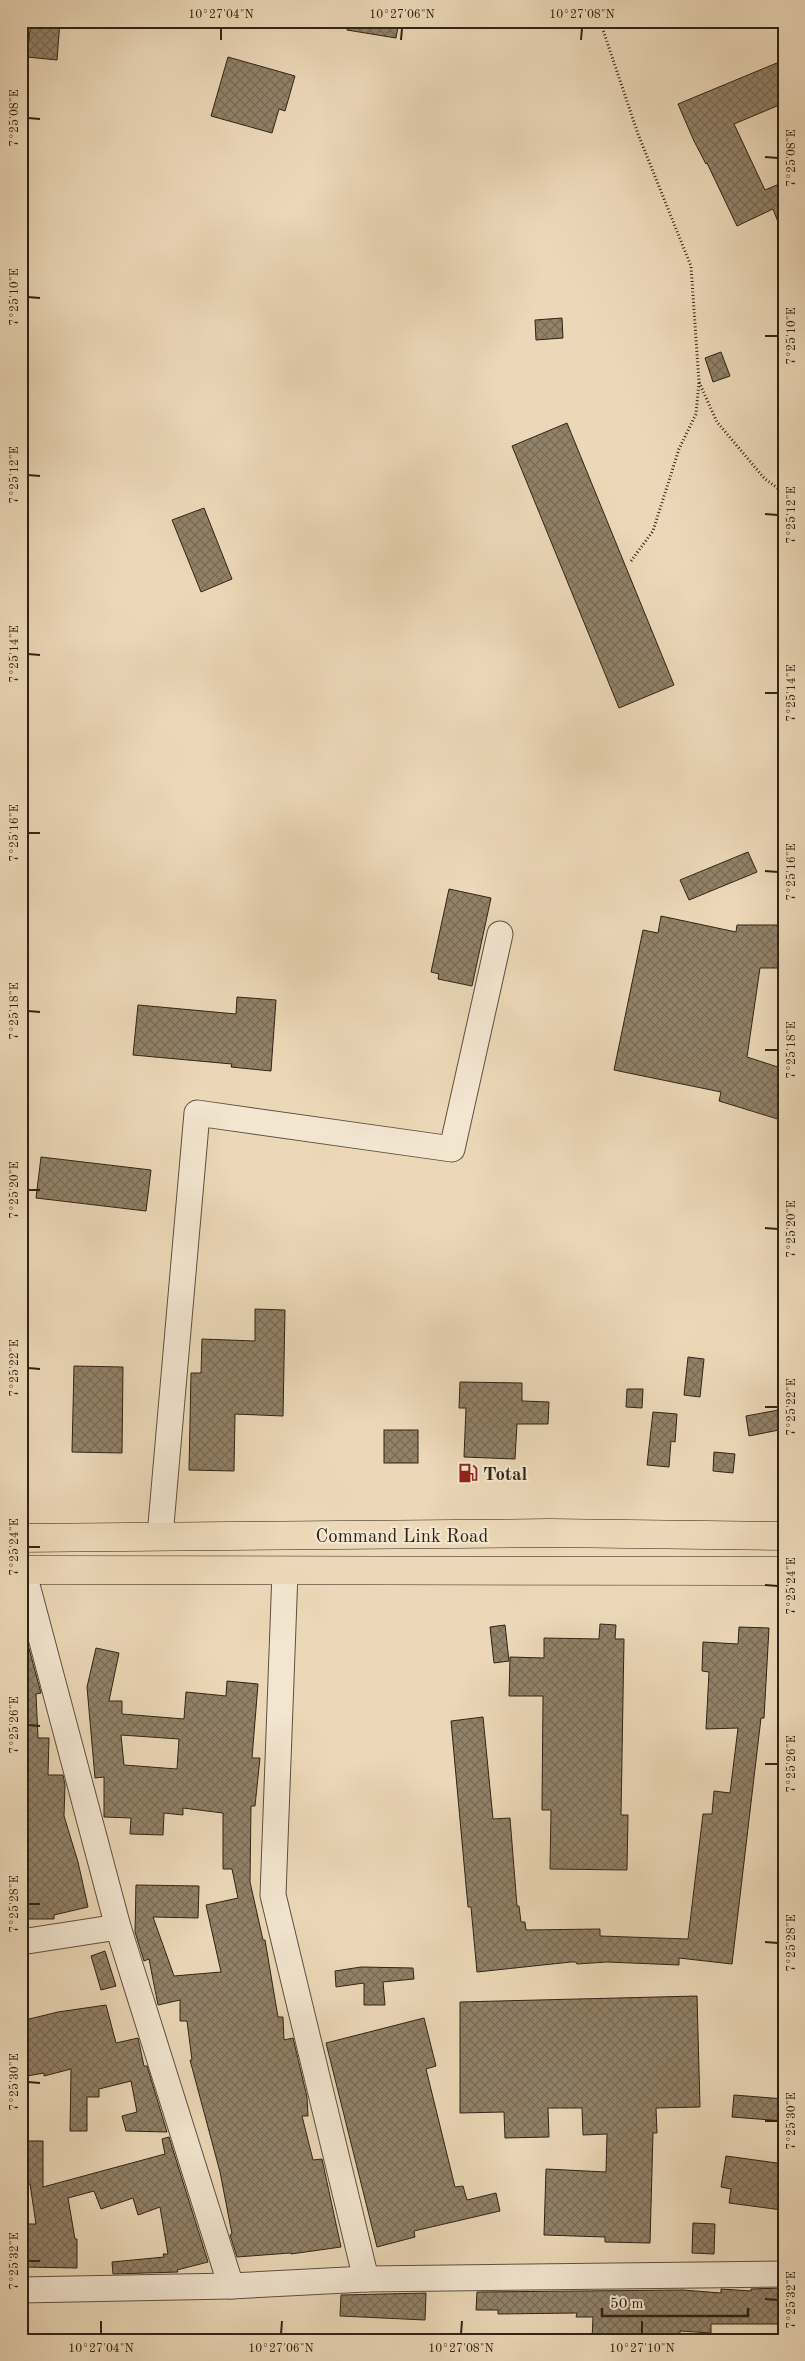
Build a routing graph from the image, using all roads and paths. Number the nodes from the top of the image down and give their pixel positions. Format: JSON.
{"nodes":[{"id":1,"x":600,"y":21,"type":"edge"},
{"id":2,"x":699,"y":382,"type":"junction"},
{"id":3,"x":784,"y":493,"type":"edge"},
{"id":4,"x":631,"y":561,"type":"dead end"},
{"id":5,"x":500,"y":934,"type":"dead end"},
{"id":6,"x":160,"y":1536,"type":"junction"},
{"id":7,"x":784,"y":1536,"type":"edge"},
{"id":8,"x":21,"y":1538,"type":"edge"},
{"id":9,"x":22,"y":1570,"type":"edge"},
{"id":10,"x":784,"y":1571,"type":"edge"},
{"id":11,"x":285,"y":1572,"type":"junction"},
{"id":12,"x":118,"y":1926,"type":"junction"},
{"id":13,"x":21,"y":1942,"type":"edge"},
{"id":14,"x":784,"y":2274,"type":"edge"},
{"id":15,"x":366,"y":2279,"type":"junction"},
{"id":16,"x":231,"y":2286,"type":"junction"},
{"id":17,"x":21,"y":2290,"type":"edge"}],
"edges":[{"from":1,"to":2,"type":"path"},
{"from":2,"to":3,"type":"path"},
{"from":2,"to":4,"type":"path"},
{"from":5,"to":6,"type":"street"},
{"from":6,"to":7,"type":"main road","name":"Command Link Road"},
{"from":6,"to":8,"type":"main road","name":"Command Link Road"},
{"from":9,"to":11,"type":"main road","name":"Command Link Road"},
{"from":9,"to":12,"type":"street"},
{"from":10,"to":11,"type":"main road","name":"Command Link Road"},
{"from":11,"to":15,"type":"street"},
{"from":12,"to":13,"type":"street"},
{"from":12,"to":16,"type":"street"},
{"from":14,"to":15,"type":"street"},
{"from":15,"to":16,"type":"street"},
{"from":16,"to":17,"type":"street"}]}
